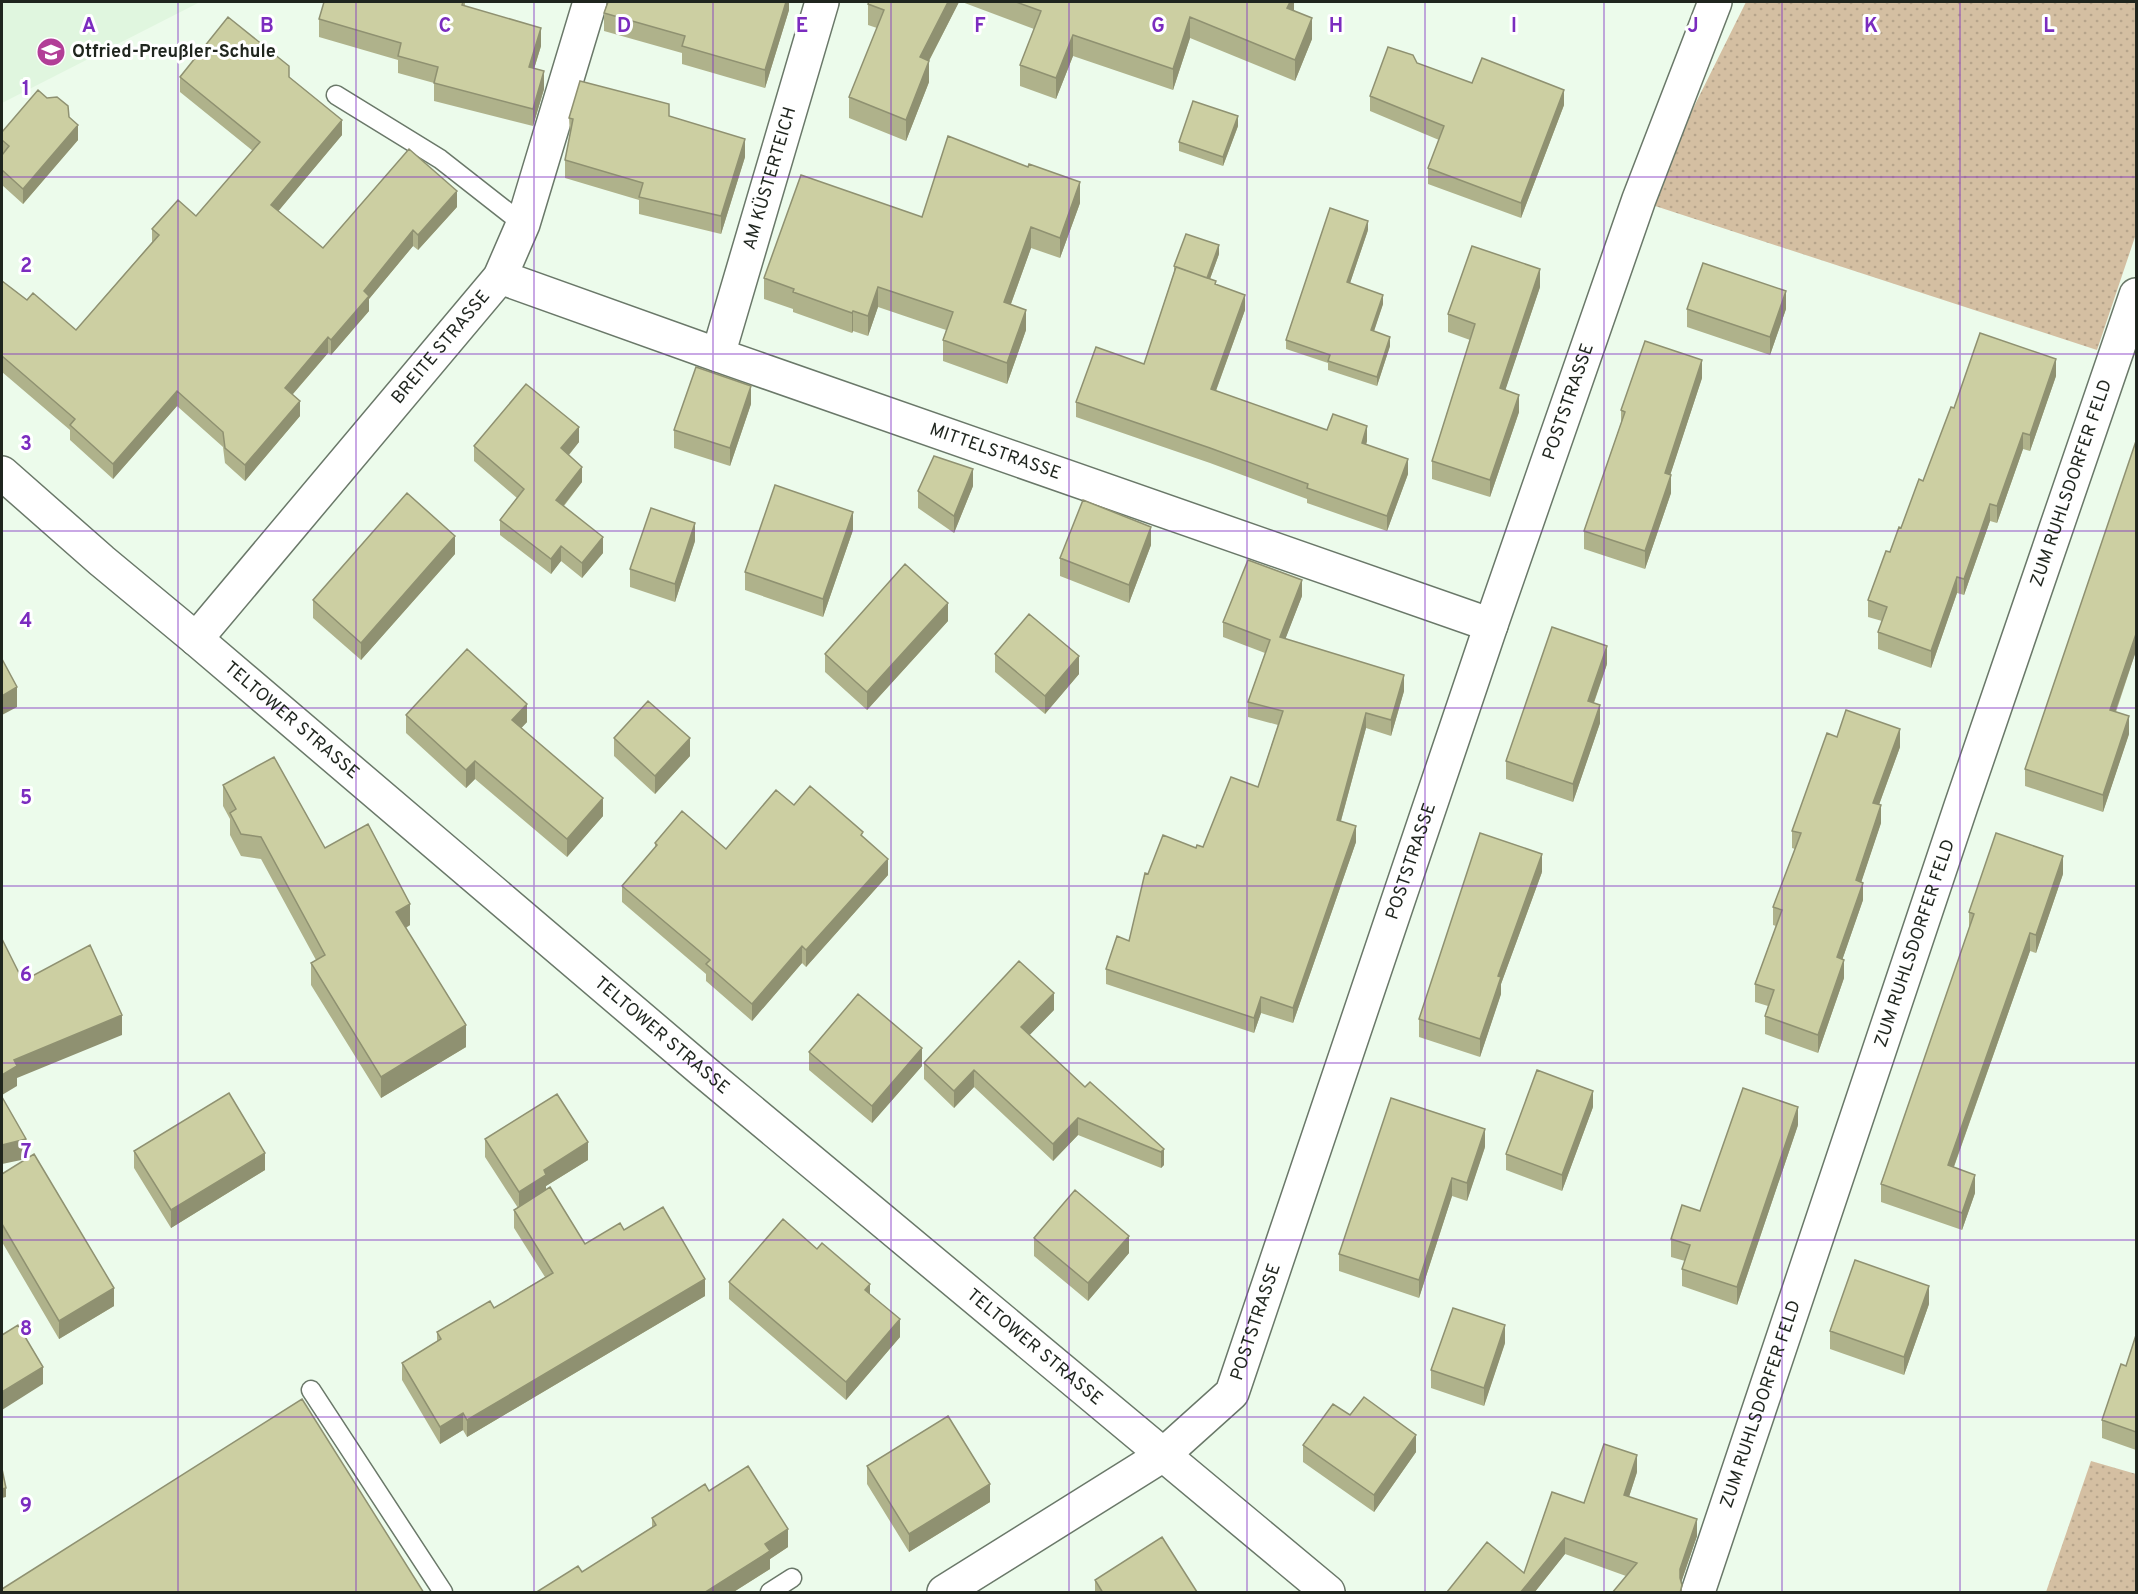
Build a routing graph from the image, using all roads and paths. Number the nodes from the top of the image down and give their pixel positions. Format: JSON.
{"nodes":[{"id":1,"x":590,"y":2,"type":"edge"},
{"id":2,"x":822,"y":2,"type":"edge"},
{"id":3,"x":1715,"y":2,"type":"edge"},
{"id":4,"x":336,"y":95,"type":"dead end"},
{"id":5,"x":524,"y":224,"type":"junction"},
{"id":6,"x":500,"y":277,"type":"junction"},
{"id":7,"x":2136,"y":295,"type":"edge"},
{"id":8,"x":718,"y":356,"type":"junction"},
{"id":9,"x":2,"y":473,"type":"edge"},
{"id":10,"x":1491,"y":625,"type":"junction"},
{"id":11,"x":196,"y":639,"type":"junction"},
{"id":12,"x":311,"y":1390,"type":"dead end"},
{"id":13,"x":1163,"y":1455,"type":"junction"},
{"id":14,"x":792,"y":1578,"type":"dead end"},
{"id":15,"x":443,"y":1593,"type":"edge"},
{"id":16,"x":770,"y":1593,"type":"edge"},
{"id":17,"x":944,"y":1593,"type":"edge"},
{"id":18,"x":1328,"y":1593,"type":"edge"},
{"id":19,"x":1698,"y":1593,"type":"edge"}],
"edges":[{"from":1,"to":5,"type":"street","name":"BREITE STRASSE"},
{"from":2,"to":8,"type":"street","name":"AM KÜSTERTEICH"},
{"from":3,"to":10,"type":"street","name":"POSTSTRASSE"},
{"from":4,"to":5,"type":"lane"},
{"from":5,"to":6,"type":"street","name":"BREITE STRASSE"},
{"from":6,"to":8,"type":"street","name":"MITTELSTRASSE"},
{"from":6,"to":11,"type":"street","name":"BREITE STRASSE"},
{"from":7,"to":19,"type":"street","name":"ZUM RUHLSDORFER FELD"},
{"from":8,"to":10,"type":"street","name":"MITTELSTRASSE"},
{"from":9,"to":11,"type":"street","name":"TELTOWER STRASSE"},
{"from":10,"to":13,"type":"street","name":"POSTSTRASSE"},
{"from":11,"to":13,"type":"street","name":"TELTOWER STRASSE"},
{"from":12,"to":15,"type":"lane"},
{"from":13,"to":17,"type":"street","name":"POSTSTRASSE"},
{"from":13,"to":18,"type":"street","name":"TELTOWER STRASSE"},
{"from":14,"to":16,"type":"lane"}]}
